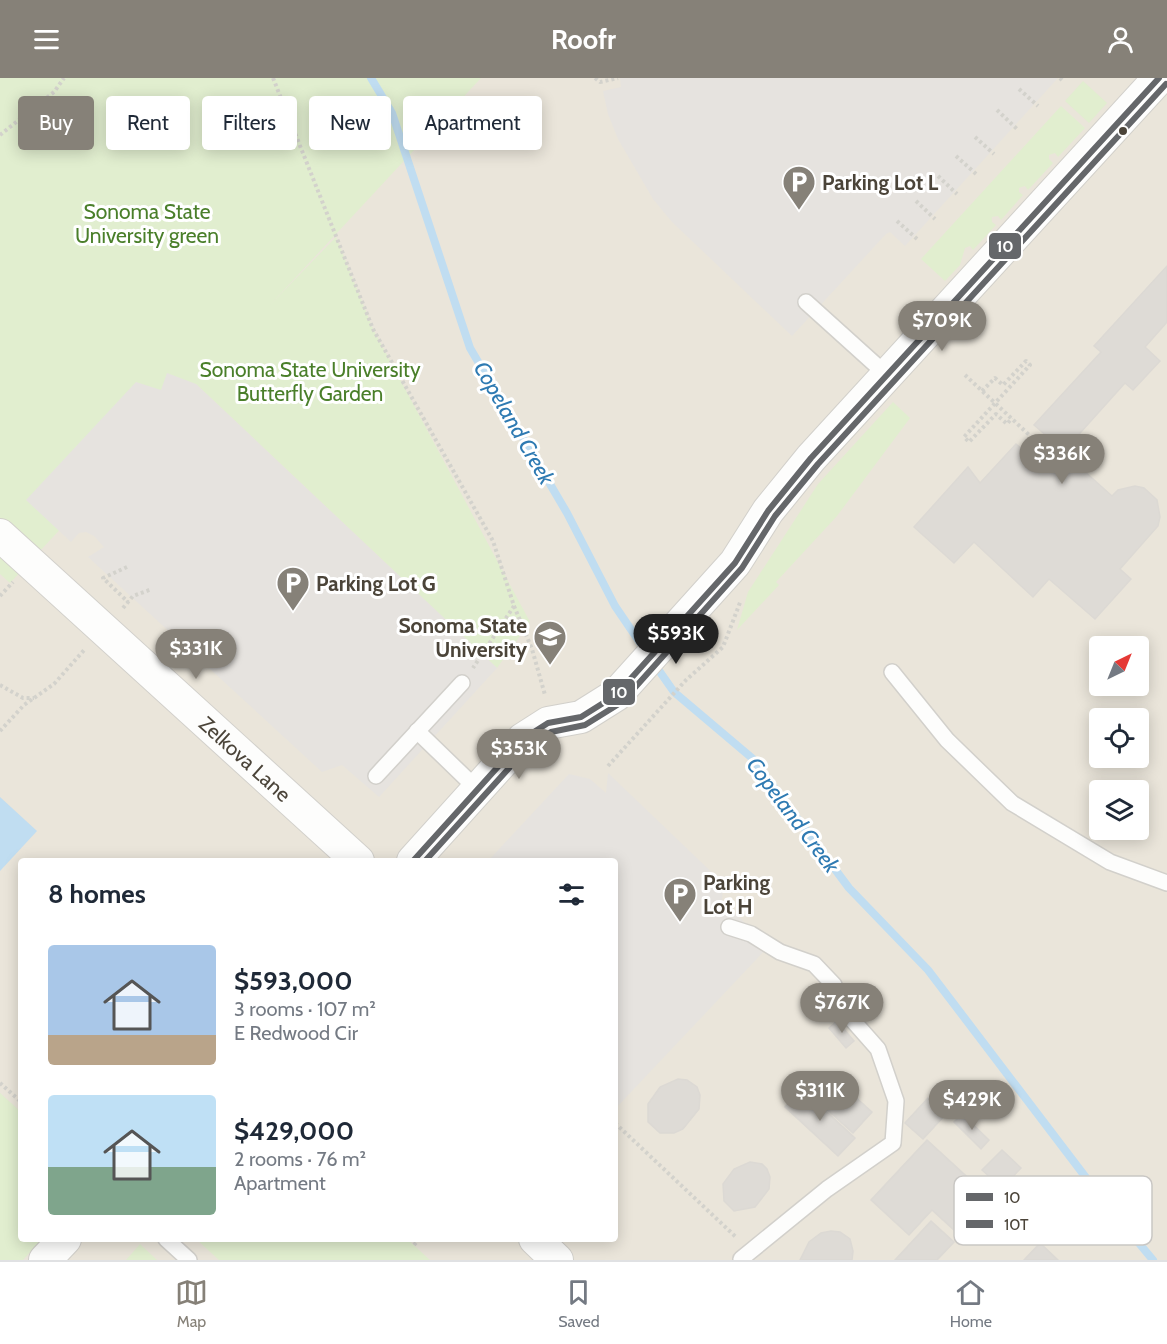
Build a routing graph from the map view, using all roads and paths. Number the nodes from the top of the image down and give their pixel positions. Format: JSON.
{"nodes":[{"id":1,"x":64,"y":78,"type":"edge"},
{"id":2,"x":273,"y":78,"type":"edge"},
{"id":3,"x":595,"y":78,"type":"edge"},
{"id":4,"x":618,"y":78,"type":"edge"},
{"id":5,"x":1160,"y":78,"type":"edge"},
{"id":6,"x":1019,"y":89,"type":"dead end"},
{"id":7,"x":1038,"y":106,"type":"dead end"},
{"id":8,"x":997,"y":110,"type":"dead end"},
{"id":9,"x":1017,"y":129,"type":"dead end"},
{"id":10,"x":0,"y":135,"type":"edge"},
{"id":11,"x":975,"y":137,"type":"dead end"},
{"id":12,"x":994,"y":154,"type":"dead end"},
{"id":13,"x":956,"y":156,"type":"dead end"},
{"id":14,"x":976,"y":174,"type":"dead end"},
{"id":15,"x":938,"y":176,"type":"dead end"},
{"id":16,"x":957,"y":194,"type":"dead end"},
{"id":17,"x":916,"y":201,"type":"dead end"},
{"id":18,"x":935,"y":219,"type":"dead end"},
{"id":19,"x":897,"y":221,"type":"dead end"},
{"id":20,"x":917,"y":239,"type":"dead end"},
{"id":21,"x":806,"y":302,"type":"dead end"},
{"id":22,"x":964,"y":375,"type":"dead end"},
{"id":23,"x":888,"y":376,"type":"junction"},
{"id":24,"x":982,"y":391,"type":"junction"},
{"id":25,"x":995,"y":403,"type":"junction"},
{"id":26,"x":1012,"y":418,"type":"junction"},
{"id":27,"x":1041,"y":446,"type":"dead end"},
{"id":28,"x":0,"y":535,"type":"edge"},
{"id":29,"x":127,"y":567,"type":"dead end"},
{"id":30,"x":17,"y":578,"type":"dead end"},
{"id":31,"x":152,"y":589,"type":"dead end"},
{"id":32,"x":0,"y":596,"type":"edge"},
{"id":33,"x":128,"y":602,"type":"junction"},
{"id":34,"x":514,"y":606,"type":"junction"},
{"id":35,"x":121,"y":609,"type":"dead end"},
{"id":36,"x":90,"y":644,"type":"dead end"},
{"id":37,"x":723,"y":647,"type":"dead end"},
{"id":38,"x":892,"y":672,"type":"dead end"},
{"id":39,"x":462,"y":683,"type":"joint"},
{"id":40,"x":0,"y":685,"type":"edge"},
{"id":41,"x":35,"y":698,"type":"junction"},
{"id":42,"x":548,"y":705,"type":"dead end"},
{"id":43,"x":0,"y":731,"type":"edge"},
{"id":44,"x":417,"y":732,"type":"junction"},
{"id":45,"x":608,"y":766,"type":"dead end"},
{"id":46,"x":376,"y":776,"type":"dead end"},
{"id":47,"x":477,"y":789,"type":"junction"},
{"id":48,"x":355,"y":858,"type":"edge"},
{"id":49,"x":416,"y":858,"type":"edge"},
{"id":50,"x":1167,"y":883,"type":"edge"},
{"id":51,"x":729,"y":927,"type":"dead end"},
{"id":52,"x":0,"y":1083,"type":"edge"},
{"id":53,"x":18,"y":1099,"type":"edge"},
{"id":54,"x":618,"y":1126,"type":"edge"},
{"id":55,"x":61,"y":1242,"type":"edge"},
{"id":56,"x":169,"y":1242,"type":"edge"},
{"id":57,"x":416,"y":1242,"type":"edge"},
{"id":58,"x":538,"y":1242,"type":"edge"},
{"id":59,"x":414,"y":1245,"type":"dead end"},
{"id":60,"x":45,"y":1260,"type":"edge"},
{"id":61,"x":189,"y":1260,"type":"edge"},
{"id":62,"x":557,"y":1260,"type":"edge"},
{"id":63,"x":741,"y":1260,"type":"edge"}],
"edges":[{"from":1,"to":10,"type":"path"},
{"from":2,"to":34,"type":"path"},
{"from":3,"to":4,"type":"path"},
{"from":5,"to":23,"type":"street"},
{"from":6,"to":7,"type":"path"},
{"from":8,"to":9,"type":"path"},
{"from":11,"to":12,"type":"path"},
{"from":13,"to":14,"type":"path"},
{"from":15,"to":16,"type":"path"},
{"from":17,"to":18,"type":"path"},
{"from":19,"to":20,"type":"path"},
{"from":21,"to":23,"type":"lane"},
{"from":22,"to":24,"type":"path"},
{"from":23,"to":47,"type":"street"},
{"from":24,"to":25,"type":"path"},
{"from":24,"to":25,"type":"path"},
{"from":25,"to":26,"type":"path"},
{"from":25,"to":26,"type":"path"},
{"from":26,"to":27,"type":"path"},
{"from":28,"to":48,"type":"street","name":"Zelkova Lane"},
{"from":29,"to":33,"type":"path"},
{"from":30,"to":32,"type":"path"},
{"from":31,"to":33,"type":"path"},
{"from":33,"to":35,"type":"path"},
{"from":34,"to":39,"type":"path"},
{"from":34,"to":42,"type":"path"},
{"from":36,"to":41,"type":"path"},
{"from":37,"to":45,"type":"path"},
{"from":38,"to":50,"type":"lane"},
{"from":39,"to":44,"type":"lane"},
{"from":40,"to":41,"type":"path"},
{"from":41,"to":43,"type":"path"},
{"from":44,"to":46,"type":"lane"},
{"from":44,"to":47,"type":"lane"},
{"from":47,"to":49,"type":"street"},
{"from":51,"to":63,"type":"lane"},
{"from":52,"to":53,"type":"path"},
{"from":54,"to":63,"type":"path"},
{"from":55,"to":60,"type":"street"},
{"from":56,"to":61,"type":"lane"},
{"from":57,"to":59,"type":"path"},
{"from":58,"to":62,"type":"street"}]}
